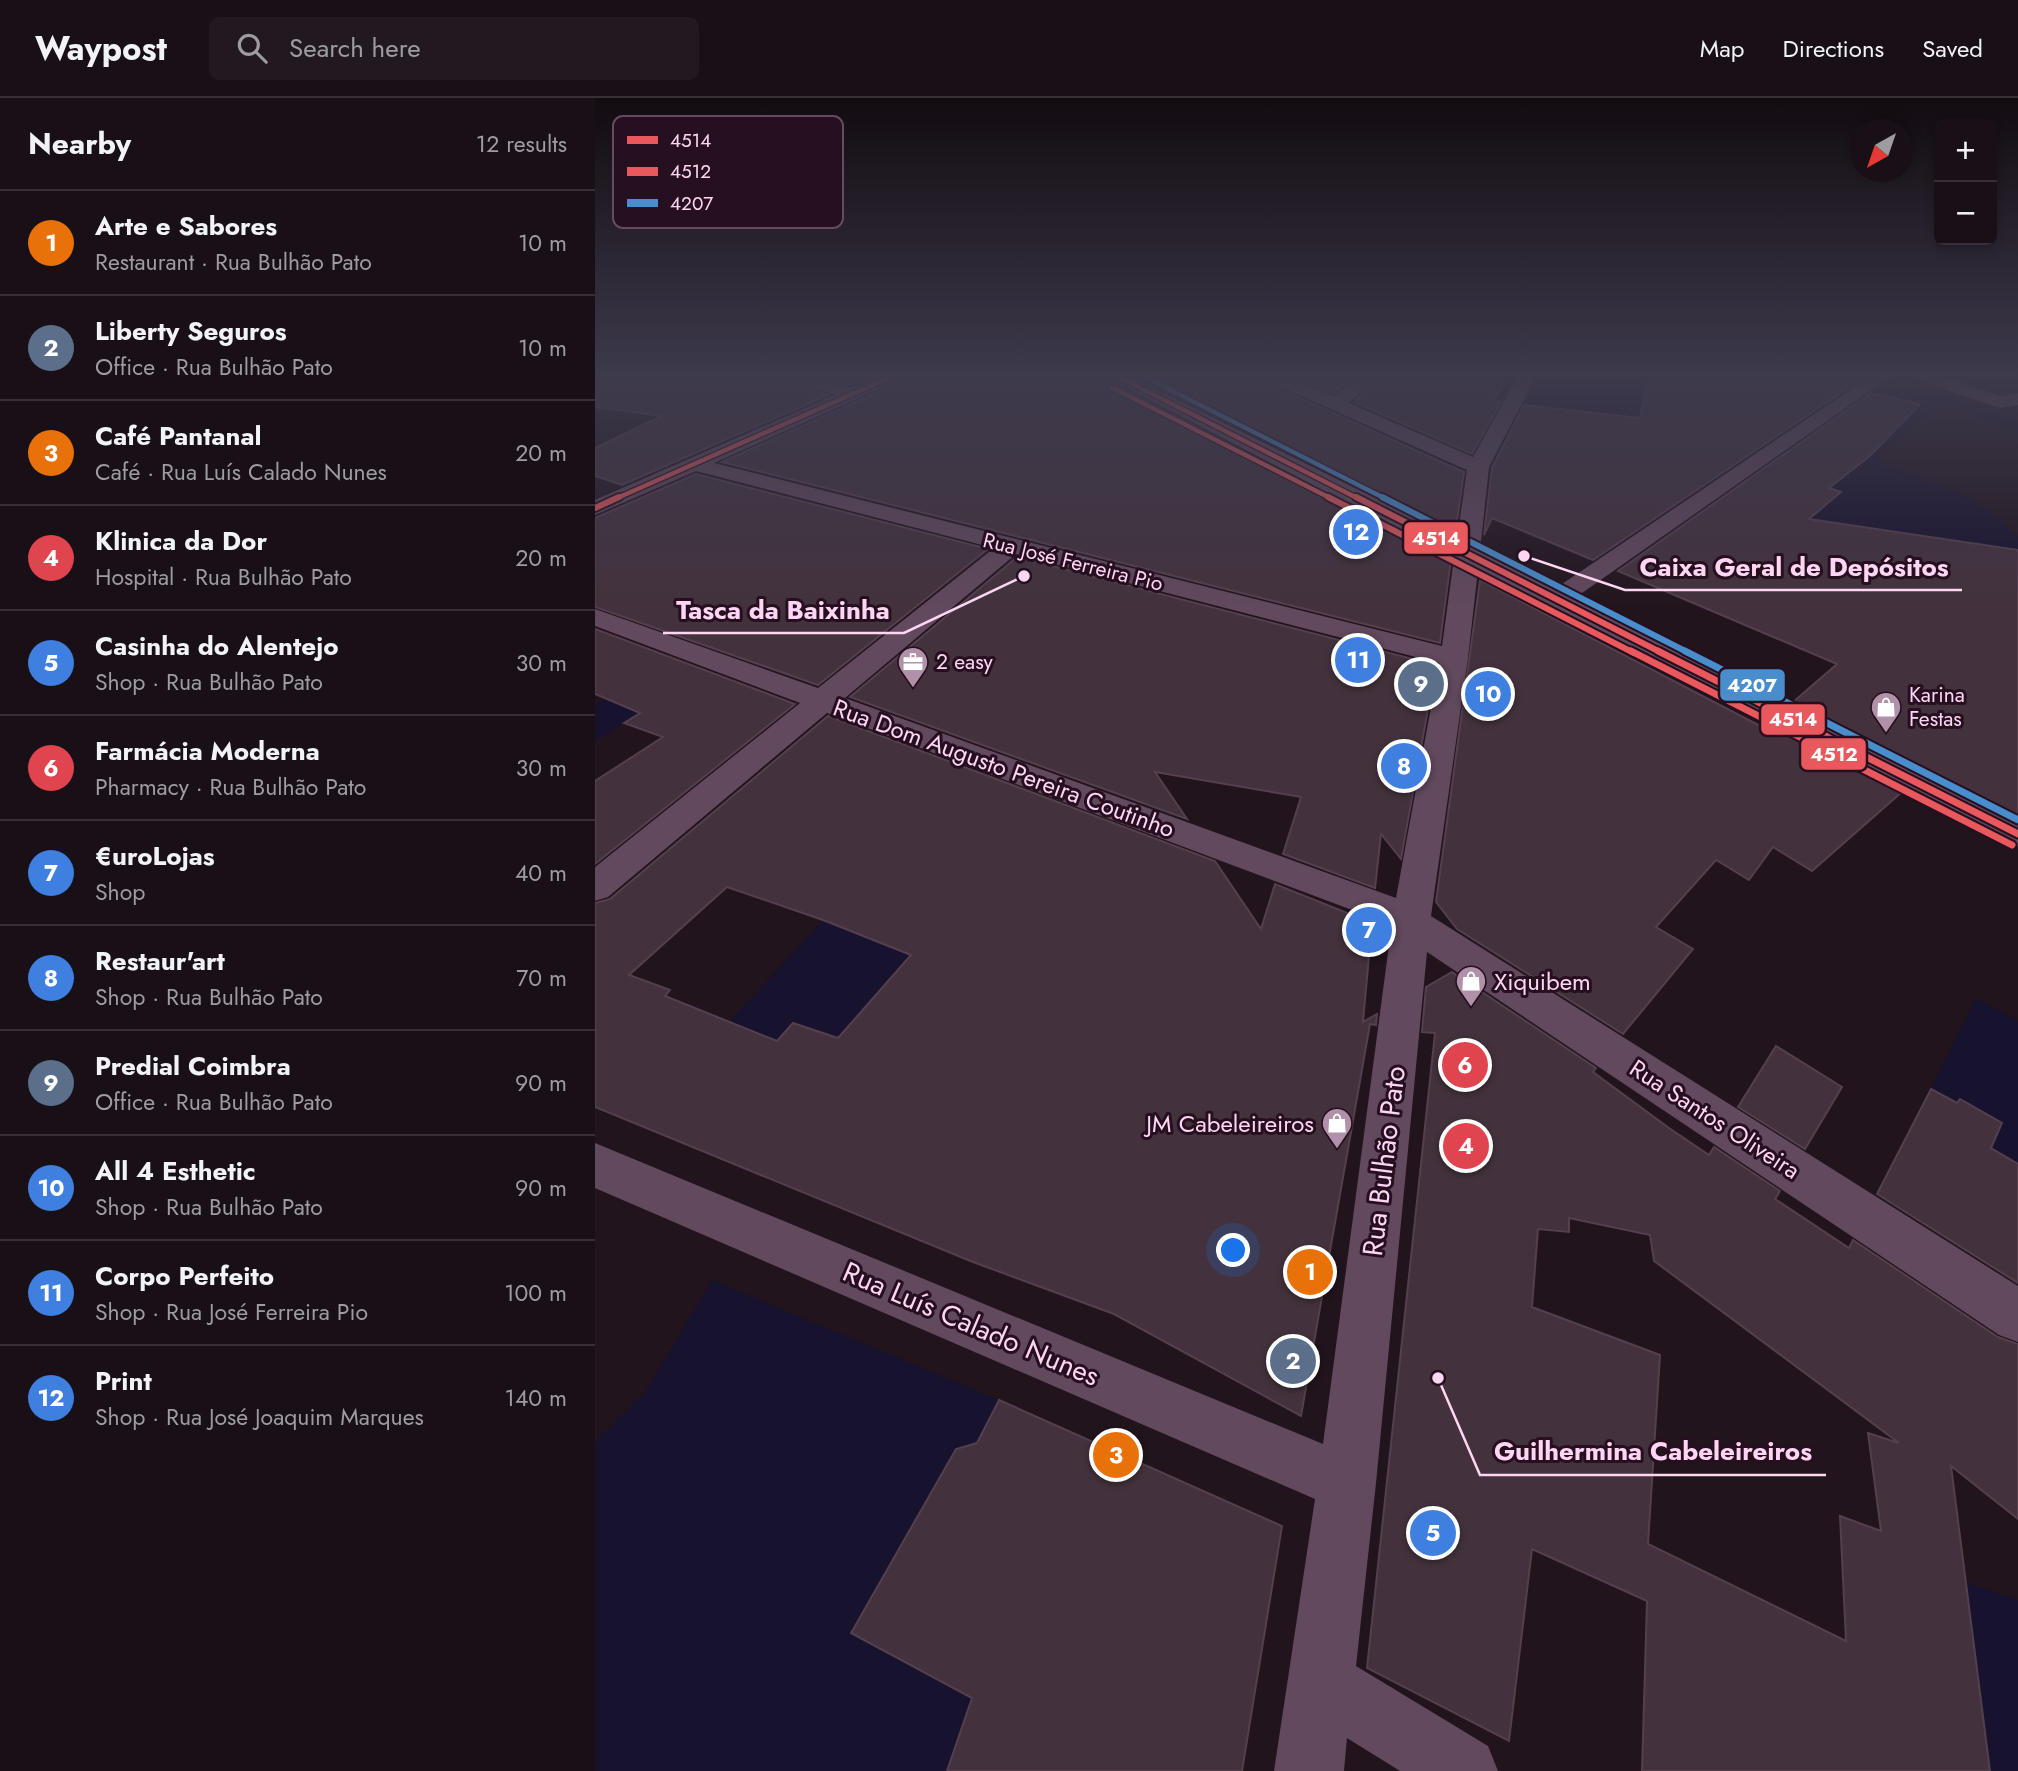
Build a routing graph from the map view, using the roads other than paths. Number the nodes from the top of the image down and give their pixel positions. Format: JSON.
{"nodes":[{"id":1,"x":716,"y":454,"type":"edge"},
{"id":2,"x":1272,"y":454,"type":"edge"},
{"id":3,"x":1449,"y":454,"type":"edge"},
{"id":4,"x":1485,"y":454,"type":"edge"},
{"id":5,"x":1768,"y":454,"type":"edge"},
{"id":6,"x":694,"y":464,"type":"junction"},
{"id":7,"x":1478,"y":467,"type":"junction"},
{"id":8,"x":595,"y":508,"type":"edge"},
{"id":9,"x":1011,"y":546,"type":"junction"},
{"id":10,"x":1466,"y":552,"type":"junction"},
{"id":11,"x":1557,"y":599,"type":"junction"},
{"id":12,"x":595,"y":617,"type":"edge"},
{"id":13,"x":1454,"y":658,"type":"junction"},
{"id":14,"x":820,"y":701,"type":"junction"},
{"id":15,"x":2018,"y":834,"type":"edge"},
{"id":16,"x":595,"y":887,"type":"edge"},
{"id":17,"x":1412,"y":923,"type":"junction"},
{"id":18,"x":595,"y":1165,"type":"edge"},
{"id":19,"x":2018,"y":1316,"type":"edge"},
{"id":20,"x":1347,"y":1483,"type":"junction"},
{"id":21,"x":1320,"y":1682,"type":"junction"},
{"id":22,"x":1309,"y":1771,"type":"edge"},
{"id":23,"x":1463,"y":1771,"type":"edge"}],
"edges":[{"from":1,"to":6,"type":"street"},
{"from":2,"to":10,"type":"street"},
{"from":3,"to":7,"type":"street"},
{"from":4,"to":7,"type":"street"},
{"from":5,"to":11,"type":"street"},
{"from":6,"to":8,"type":"street"},
{"from":6,"to":9,"type":"street","name":"Rua José Ferreira Pio"},
{"from":7,"to":10,"type":"street","name":"Rua Bulhão Pato"},
{"from":9,"to":13,"type":"street","name":"Rua José Ferreira Pio"},
{"from":9,"to":14,"type":"street"},
{"from":10,"to":11,"type":"street"},
{"from":10,"to":13,"type":"street","name":"Rua Bulhão Pato"},
{"from":11,"to":15,"type":"street"},
{"from":12,"to":14,"type":"street","name":"Rua Dom Augusto Pereira Coutinho"},
{"from":13,"to":17,"type":"street","name":"Rua Bulhão Pato"},
{"from":14,"to":16,"type":"street"},
{"from":14,"to":17,"type":"street","name":"Rua Dom Augusto Pereira Coutinho"},
{"from":17,"to":19,"type":"street","name":"Rua Santos Oliveira"},
{"from":17,"to":20,"type":"street","name":"Rua Bulhão Pato"},
{"from":18,"to":20,"type":"street","name":"Rua Luís Calado Nunes"},
{"from":20,"to":21,"type":"street","name":"Rua Bulhão Pato"},
{"from":21,"to":22,"type":"street","name":"Rua Bulhão Pato"},
{"from":21,"to":23,"type":"street"}]}
